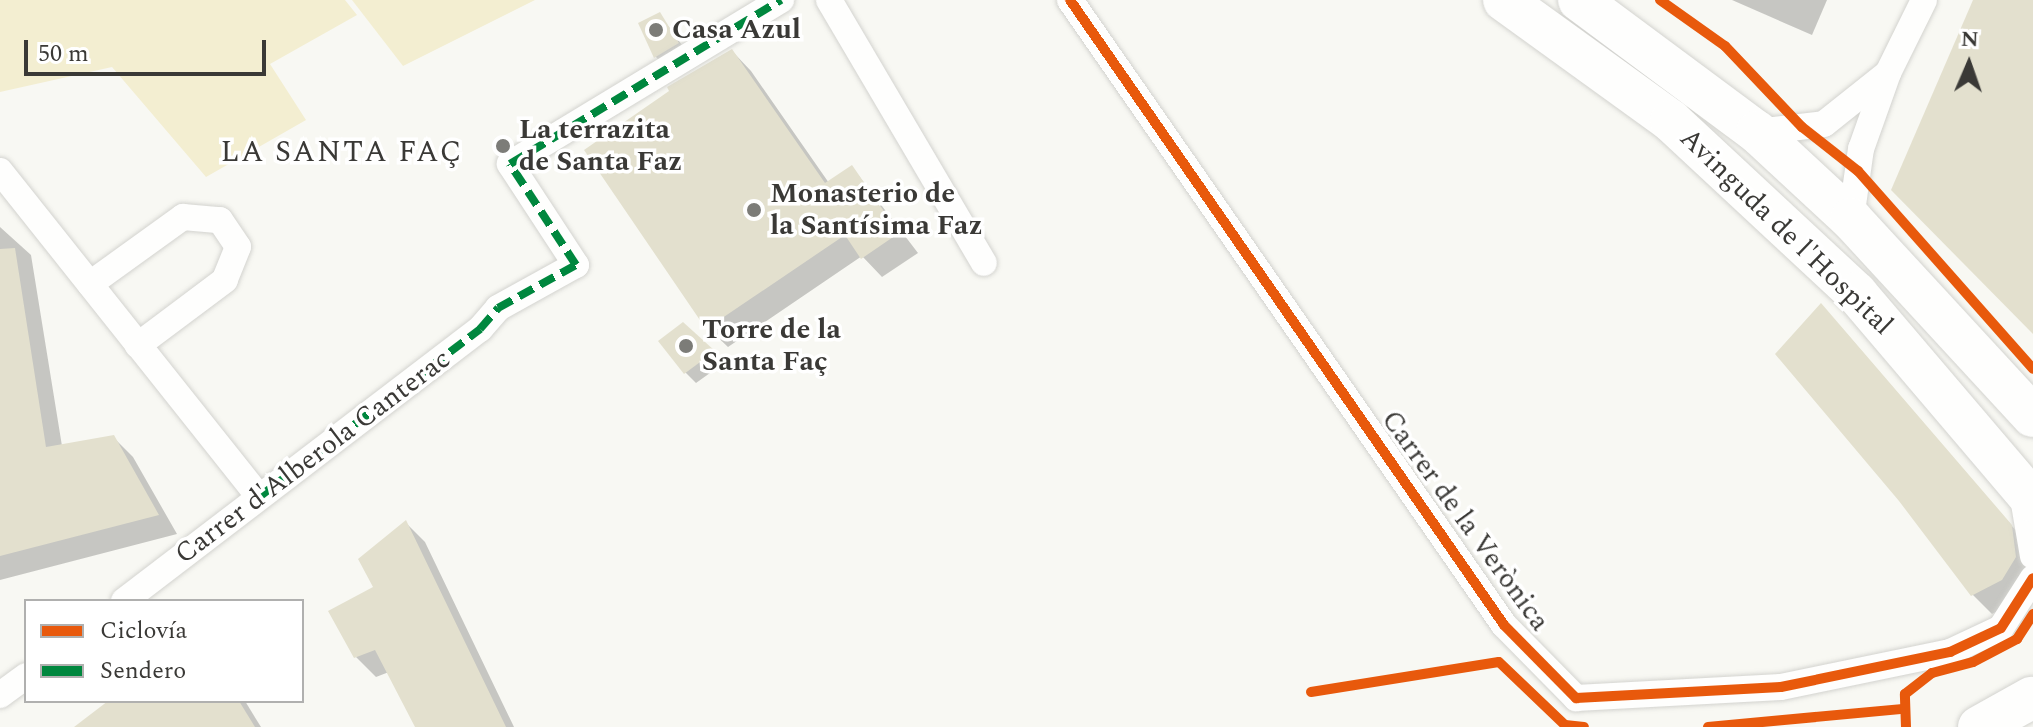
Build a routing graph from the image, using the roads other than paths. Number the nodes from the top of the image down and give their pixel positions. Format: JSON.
{"nodes":[{"id":1,"x":781,"y":0,"type":"edge"},
{"id":2,"x":829,"y":0,"type":"edge"},
{"id":3,"x":1070,"y":0,"type":"edge"},
{"id":4,"x":1504,"y":0,"type":"edge"},
{"id":5,"x":1579,"y":0,"type":"edge"},
{"id":6,"x":1924,"y":0,"type":"edge"},
{"id":7,"x":1888,"y":73,"type":"junction"},
{"id":8,"x":1757,"y":132,"type":"junction"},
{"id":9,"x":0,"y":171,"type":"edge"},
{"id":10,"x":1851,"y":219,"type":"junction"},
{"id":11,"x":984,"y":263,"type":"dead end"},
{"id":12,"x":90,"y":284,"type":"junction"},
{"id":13,"x":138,"y":345,"type":"junction"},
{"id":14,"x":2033,"y":416,"type":"edge"},
{"id":15,"x":2027,"y":494,"type":"edge"},
{"id":16,"x":259,"y":497,"type":"junction"},
{"id":17,"x":2033,"y":556,"type":"edge"},
{"id":18,"x":2033,"y":578,"type":"edge"},
{"id":19,"x":127,"y":599,"type":"edge"},
{"id":20,"x":24,"y":677,"type":"edge"},
{"id":21,"x":0,"y":695,"type":"edge"},
{"id":22,"x":2030,"y":706,"type":"edge"},
{"id":23,"x":1979,"y":727,"type":"edge"}],
"edges":[{"from":1,"to":16,"type":"street","name":"Carrer d'Alberola Canterac"},
{"from":2,"to":11,"type":"street"},
{"from":3,"to":18,"type":"street","name":"Carrer de la Verònica"},
{"from":4,"to":15,"type":"main road","name":"Avinguda de l'Hospital"},
{"from":5,"to":8,"type":"main road","name":"Avinguda de l'Hospital"},
{"from":6,"to":7,"type":"street"},
{"from":7,"to":8,"type":"street"},
{"from":7,"to":10,"type":"street"},
{"from":8,"to":10,"type":"main road","name":"Avinguda de l'Hospital"},
{"from":9,"to":12,"type":"street"},
{"from":10,"to":14,"type":"main road","name":"Avinguda de l'Hospital"},
{"from":12,"to":13,"type":"street"},
{"from":12,"to":13,"type":"street"},
{"from":13,"to":16,"type":"street"},
{"from":15,"to":17,"type":"street"},
{"from":16,"to":19,"type":"street","name":"Carrer d'Alberola Canterac"},
{"from":20,"to":21,"type":"street"},
{"from":22,"to":23,"type":"main road"}]}
